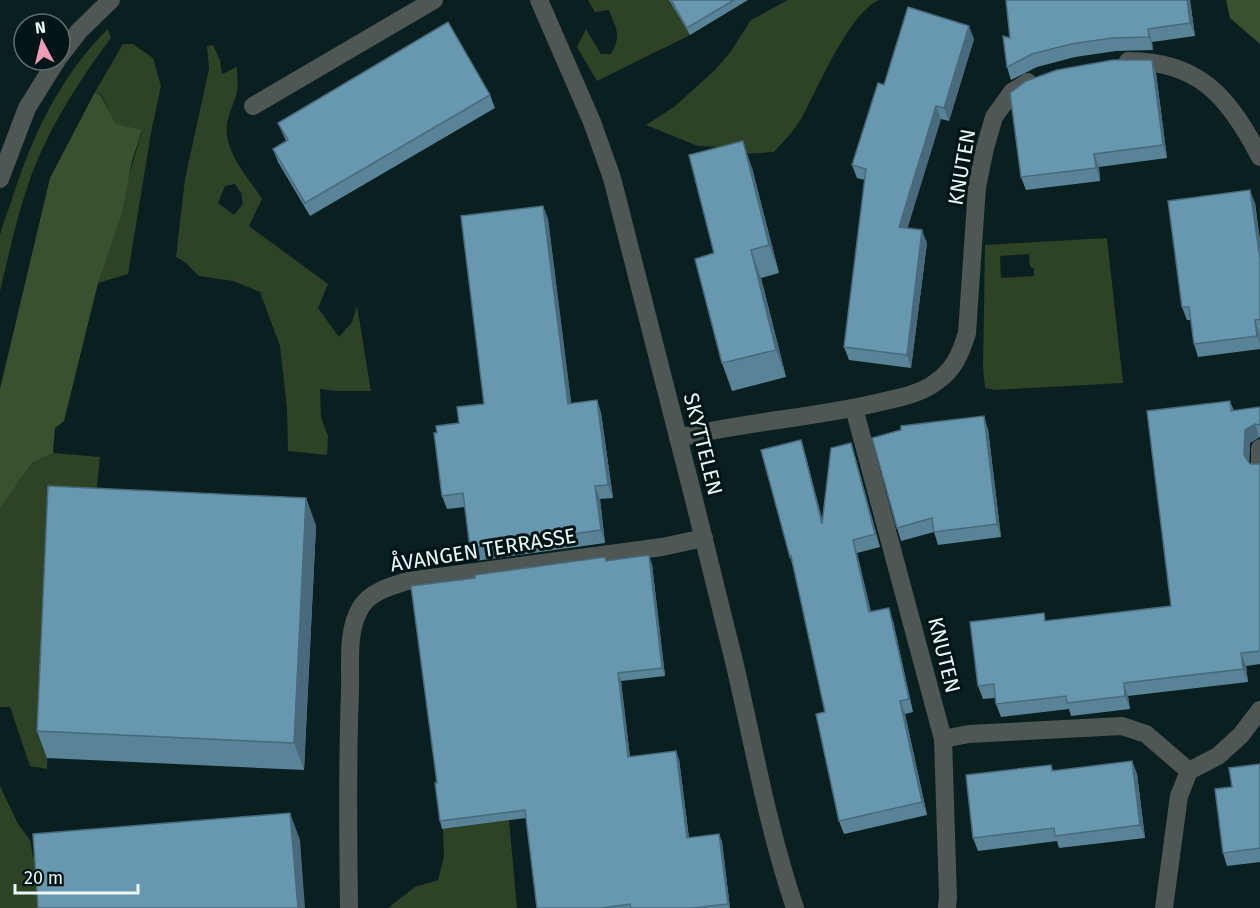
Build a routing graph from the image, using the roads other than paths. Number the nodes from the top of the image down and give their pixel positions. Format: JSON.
{"nodes":[{"id":1,"x":111,"y":0,"type":"edge"},
{"id":2,"x":434,"y":0,"type":"edge"},
{"id":3,"x":539,"y":0,"type":"edge"},
{"id":4,"x":72,"y":40,"type":"edge"},
{"id":5,"x":1112,"y":62,"type":"edge"},
{"id":6,"x":50,"y":72,"type":"edge"},
{"id":7,"x":1043,"y":77,"type":"edge"},
{"id":8,"x":253,"y":106,"type":"dead end"},
{"id":9,"x":1260,"y":157,"type":"edge"},
{"id":10,"x":0,"y":179,"type":"edge"},
{"id":11,"x":854,"y":408,"type":"junction"},
{"id":12,"x":678,"y":438,"type":"junction"},
{"id":13,"x":1260,"y":448,"type":"edge"},
{"id":14,"x":1260,"y":467,"type":"edge"},
{"id":15,"x":704,"y":538,"type":"junction"},
{"id":16,"x":1260,"y":710,"type":"edge"},
{"id":17,"x":943,"y":739,"type":"junction"},
{"id":18,"x":1189,"y":771,"type":"junction"},
{"id":19,"x":349,"y":908,"type":"edge"},
{"id":20,"x":795,"y":908,"type":"edge"},
{"id":21,"x":947,"y":908,"type":"edge"},
{"id":22,"x":1164,"y":908,"type":"edge"}],
"edges":[{"from":1,"to":4,"type":"street"},
{"from":2,"to":8,"type":"street"},
{"from":3,"to":12,"type":"street","name":"SKYTTELEN"},
{"from":5,"to":9,"type":"street"},
{"from":6,"to":10,"type":"street"},
{"from":7,"to":11,"type":"street","name":"KNUTEN"},
{"from":11,"to":12,"type":"street","name":"KNUTEN"},
{"from":11,"to":17,"type":"street","name":"KNUTEN"},
{"from":12,"to":15,"type":"street","name":"SKYTTELEN"},
{"from":13,"to":14,"type":"street"},
{"from":15,"to":19,"type":"street","name":"ÅVANGEN TERRASSE"},
{"from":15,"to":20,"type":"street","name":"SKYTTELEN"},
{"from":16,"to":18,"type":"street"},
{"from":17,"to":18,"type":"street"},
{"from":17,"to":21,"type":"street","name":"KNUTEN"},
{"from":18,"to":22,"type":"street"}]}
